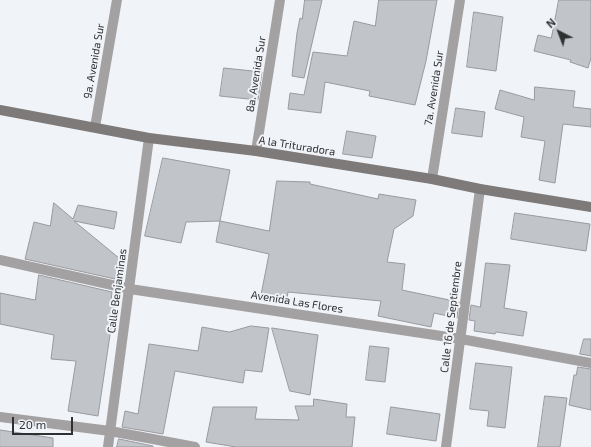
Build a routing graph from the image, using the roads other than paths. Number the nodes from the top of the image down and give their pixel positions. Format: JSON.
{"nodes":[{"id":1,"x":117,"y":0,"type":"edge"},
{"id":2,"x":280,"y":0,"type":"edge"},
{"id":3,"x":460,"y":0,"type":"edge"},
{"id":4,"x":0,"y":110,"type":"edge"},
{"id":5,"x":94,"y":127,"type":"junction"},
{"id":6,"x":149,"y":138,"type":"junction"},
{"id":7,"x":256,"y":151,"type":"junction"},
{"id":8,"x":432,"y":179,"type":"junction"},
{"id":9,"x":480,"y":189,"type":"junction"},
{"id":10,"x":591,"y":207,"type":"edge"},
{"id":11,"x":0,"y":260,"type":"edge"},
{"id":12,"x":130,"y":289,"type":"junction"},
{"id":13,"x":461,"y":339,"type":"junction"},
{"id":14,"x":591,"y":363,"type":"edge"},
{"id":15,"x":0,"y":417,"type":"edge"},
{"id":16,"x":110,"y":431,"type":"junction"},
{"id":17,"x":108,"y":447,"type":"edge"},
{"id":18,"x":195,"y":447,"type":"edge"},
{"id":19,"x":446,"y":447,"type":"edge"}],
"edges":[{"from":1,"to":5,"type":"street","name":"9a. Avenida Sur"},
{"from":2,"to":7,"type":"street","name":"8a. Avenida Sur"},
{"from":3,"to":8,"type":"street","name":"7a. Avenida Sur"},
{"from":4,"to":5,"type":"street","name":"A la Trituradora"},
{"from":5,"to":6,"type":"street","name":"A la Trituradora"},
{"from":6,"to":7,"type":"street","name":"A la Trituradora"},
{"from":6,"to":12,"type":"street","name":"Calle Benjaminas"},
{"from":7,"to":8,"type":"street","name":"A la Trituradora"},
{"from":8,"to":9,"type":"street","name":"A la Trituradora"},
{"from":9,"to":10,"type":"street","name":"A la Trituradora"},
{"from":9,"to":13,"type":"street","name":"Calle 16 de Septiembre"},
{"from":11,"to":12,"type":"street","name":"Avenida Las Flores"},
{"from":12,"to":13,"type":"street","name":"Avenida Las Flores"},
{"from":12,"to":16,"type":"street","name":"Calle Benjaminas"},
{"from":13,"to":14,"type":"street","name":"Avenida Las Flores"},
{"from":13,"to":19,"type":"street","name":"Calle 16 de Septiembre"},
{"from":15,"to":16,"type":"street"},
{"from":16,"to":17,"type":"street","name":"Calle Benjaminas"},
{"from":16,"to":18,"type":"street"}]}
